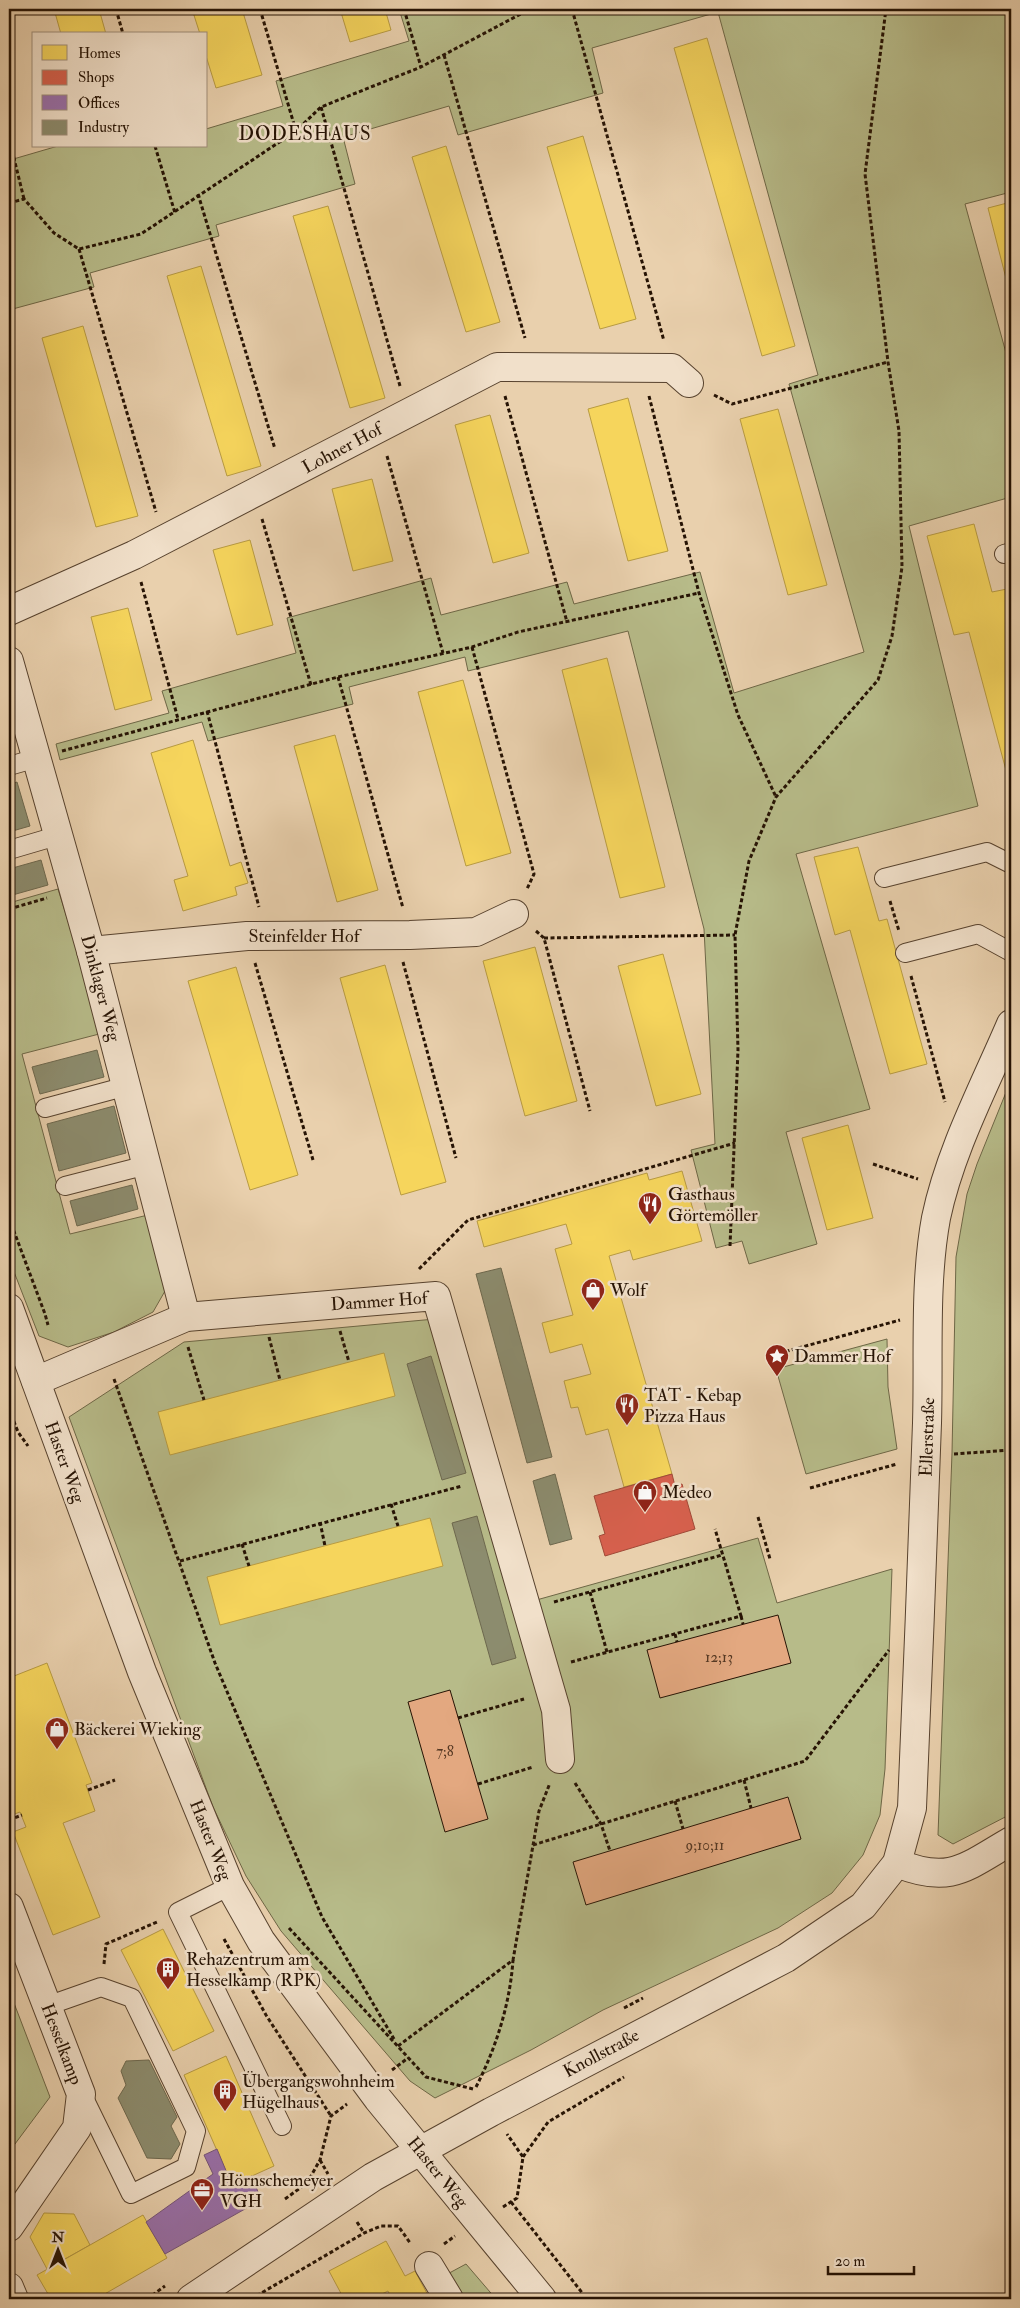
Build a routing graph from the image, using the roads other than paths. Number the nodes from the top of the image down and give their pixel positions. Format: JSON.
{"nodes":[{"id":1,"x":680,"y":376,"type":"road end"},
{"id":2,"x":9,"y":611,"type":"edge"},
{"id":3,"x":9,"y":661,"type":"edge"},
{"id":4,"x":37,"y":758,"type":"junction"},
{"id":5,"x":9,"y":766,"type":"edge"},
{"id":6,"x":60,"y":836,"type":"junction"},
{"id":7,"x":9,"y":850,"type":"edge"},
{"id":8,"x":1011,"y":864,"type":"edge"},
{"id":9,"x":884,"y":878,"type":"road end"},
{"id":10,"x":514,"y":914,"type":"road end"},
{"id":11,"x":91,"y":950,"type":"junction"},
{"id":12,"x":1011,"y":952,"type":"edge"},
{"id":13,"x":905,"y":953,"type":"road end"},
{"id":14,"x":1011,"y":1024,"type":"edge"},
{"id":15,"x":127,"y":1086,"type":"junction"},
{"id":16,"x":45,"y":1108,"type":"dead end"},
{"id":17,"x":147,"y":1165,"type":"junction"},
{"id":18,"x":65,"y":1186,"type":"dead end"},
{"id":19,"x":9,"y":1308,"type":"edge"},
{"id":20,"x":186,"y":1328,"type":"junction"},
{"id":21,"x":36,"y":1381,"type":"junction"},
{"id":22,"x":560,"y":1760,"type":"road end"},
{"id":23,"x":1011,"y":1841,"type":"edge"},
{"id":24,"x":897,"y":1863,"type":"junction"},
{"id":25,"x":230,"y":1886,"type":"junction"},
{"id":26,"x":9,"y":1907,"type":"edge"},
{"id":27,"x":47,"y":2006,"type":"junction"},
{"id":28,"x":81,"y":2094,"type":"junction"},
{"id":29,"x":282,"y":2126,"type":"dead end"},
{"id":30,"x":420,"y":2150,"type":"junction"},
{"id":31,"x":9,"y":2227,"type":"edge"},
{"id":32,"x":422,"y":2258,"type":"road end"},
{"id":33,"x":9,"y":2287,"type":"edge"},
{"id":34,"x":14,"y":2299,"type":"edge"},
{"id":35,"x":191,"y":2299,"type":"edge"},
{"id":36,"x":449,"y":2299,"type":"edge"},
{"id":37,"x":542,"y":2299,"type":"edge"}],
"edges":[{"from":1,"to":2,"type":"street","name":"Lohner Hof"},
{"from":3,"to":4,"type":"street","name":"Dinklager Weg"},
{"from":4,"to":5,"type":"lane"},
{"from":4,"to":6,"type":"street","name":"Dinklager Weg"},
{"from":6,"to":7,"type":"lane"},
{"from":6,"to":11,"type":"street","name":"Dinklager Weg"},
{"from":8,"to":9,"type":"lane"},
{"from":10,"to":11,"type":"street","name":"Steinfelder Hof"},
{"from":11,"to":15,"type":"street","name":"Dinklager Weg"},
{"from":12,"to":13,"type":"lane"},
{"from":14,"to":24,"type":"street","name":"Ellerstraße"},
{"from":15,"to":16,"type":"lane"},
{"from":15,"to":17,"type":"street","name":"Dinklager Weg"},
{"from":17,"to":18,"type":"lane"},
{"from":17,"to":20,"type":"street","name":"Dinklager Weg"},
{"from":19,"to":21,"type":"street","name":"Haster Weg"},
{"from":20,"to":21,"type":"street","name":"Dammer Hof"},
{"from":20,"to":22,"type":"street","name":"Dammer Hof"},
{"from":21,"to":25,"type":"street","name":"Haster Weg"},
{"from":23,"to":24,"type":"street"},
{"from":24,"to":30,"type":"street","name":"Knollstraße"},
{"from":25,"to":29,"type":"lane"},
{"from":25,"to":30,"type":"street","name":"Haster Weg"},
{"from":26,"to":27,"type":"street","name":"Hesselkamp"},
{"from":27,"to":28,"type":"street","name":"Hesselkamp"},
{"from":27,"to":28,"type":"lane"},
{"from":28,"to":31,"type":"street","name":"Hesselkamp"},
{"from":30,"to":35,"type":"street","name":"Knollstraße"},
{"from":30,"to":37,"type":"street","name":"Haster Weg"},
{"from":32,"to":36,"type":"street"},
{"from":33,"to":34,"type":"street"}]}
